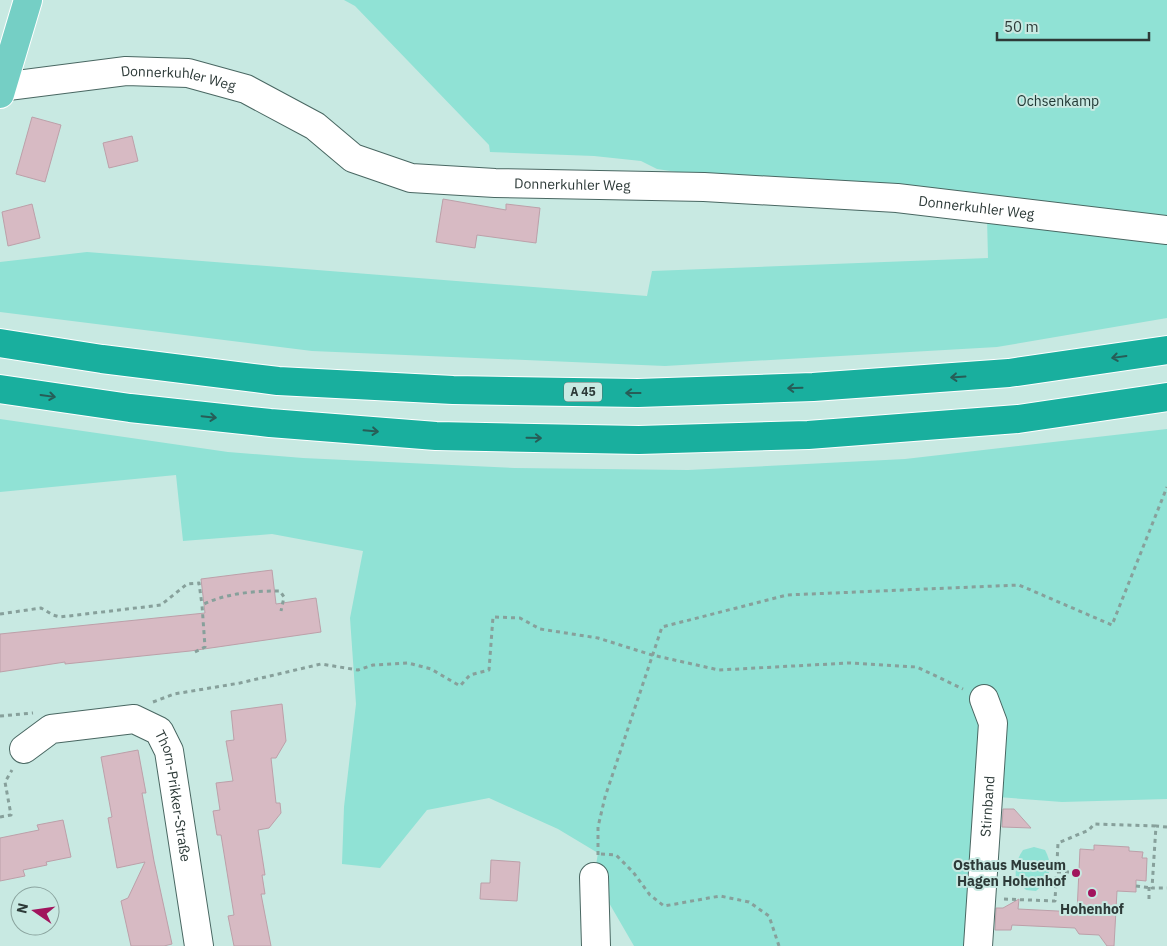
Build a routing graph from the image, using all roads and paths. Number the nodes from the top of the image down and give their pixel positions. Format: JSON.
{"nodes":[{"id":1,"x":28,"y":0,"type":"edge"},
{"id":2,"x":1,"y":89,"type":"edge"},
{"id":3,"x":1167,"y":230,"type":"edge"},
{"id":4,"x":0,"y":343,"type":"edge"},
{"id":5,"x":1167,"y":350,"type":"edge"},
{"id":6,"x":0,"y":389,"type":"edge"},
{"id":7,"x":1167,"y":397,"type":"edge"},
{"id":8,"x":1167,"y":487,"type":"edge"},
{"id":9,"x":202,"y":605,"type":"junction"},
{"id":10,"x":281,"y":611,"type":"dead end"},
{"id":11,"x":0,"y":614,"type":"edge"},
{"id":12,"x":195,"y":652,"type":"dead end"},
{"id":13,"x":652,"y":655,"type":"junction"},
{"id":14,"x":984,"y":699,"type":"joint"},
{"id":15,"x":150,"y":703,"type":"dead end"},
{"id":16,"x":37,"y":712,"type":"dead end"},
{"id":17,"x":0,"y":716,"type":"edge"},
{"id":18,"x":24,"y":749,"type":"joint"},
{"id":19,"x":0,"y":817,"type":"edge"},
{"id":20,"x":1156,"y":826,"type":"junction"},
{"id":21,"x":1167,"y":827,"type":"edge"},
{"id":22,"x":596,"y":863,"type":"junction"},
{"id":23,"x":1056,"y":872,"type":"junction"},
{"id":24,"x":1074,"y":872,"type":"dead end"},
{"id":25,"x":1136,"y":886,"type":"dead end"},
{"id":26,"x":1150,"y":888,"type":"junction"},
{"id":27,"x":1167,"y":888,"type":"edge"},
{"id":28,"x":981,"y":899,"type":"junction"},
{"id":29,"x":1149,"y":899,"type":"dead end"},
{"id":30,"x":200,"y":946,"type":"edge"},
{"id":31,"x":596,"y":946,"type":"edge"},
{"id":32,"x":779,"y":946,"type":"edge"},
{"id":33,"x":978,"y":946,"type":"edge"}],
"edges":[{"from":1,"to":2,"type":"main road"},
{"from":2,"to":3,"type":"street","name":"Donnerkuhler Weg"},
{"from":5,"to":4,"type":"highway","number":"A 45","one_way":true},
{"from":6,"to":7,"type":"highway","one_way":true},
{"from":8,"to":13,"type":"path"},
{"from":9,"to":10,"type":"path"},
{"from":9,"to":11,"type":"path"},
{"from":9,"to":12,"type":"path"},
{"from":13,"to":14,"type":"path"},
{"from":13,"to":15,"type":"path"},
{"from":13,"to":22,"type":"path"},
{"from":14,"to":28,"type":"street","name":"Stirnband"},
{"from":16,"to":17,"type":"path"},
{"from":18,"to":19,"type":"path"},
{"from":18,"to":30,"type":"street","name":"Thorn-Prikker-Straße"},
{"from":20,"to":21,"type":"path"},
{"from":20,"to":23,"type":"path"},
{"from":20,"to":26,"type":"path"},
{"from":22,"to":31,"type":"street"},
{"from":22,"to":32,"type":"path"},
{"from":23,"to":24,"type":"path"},
{"from":23,"to":28,"type":"path"},
{"from":25,"to":26,"type":"path"},
{"from":26,"to":27,"type":"path"},
{"from":26,"to":29,"type":"path"},
{"from":28,"to":33,"type":"street","name":"Stirnband"}]}
